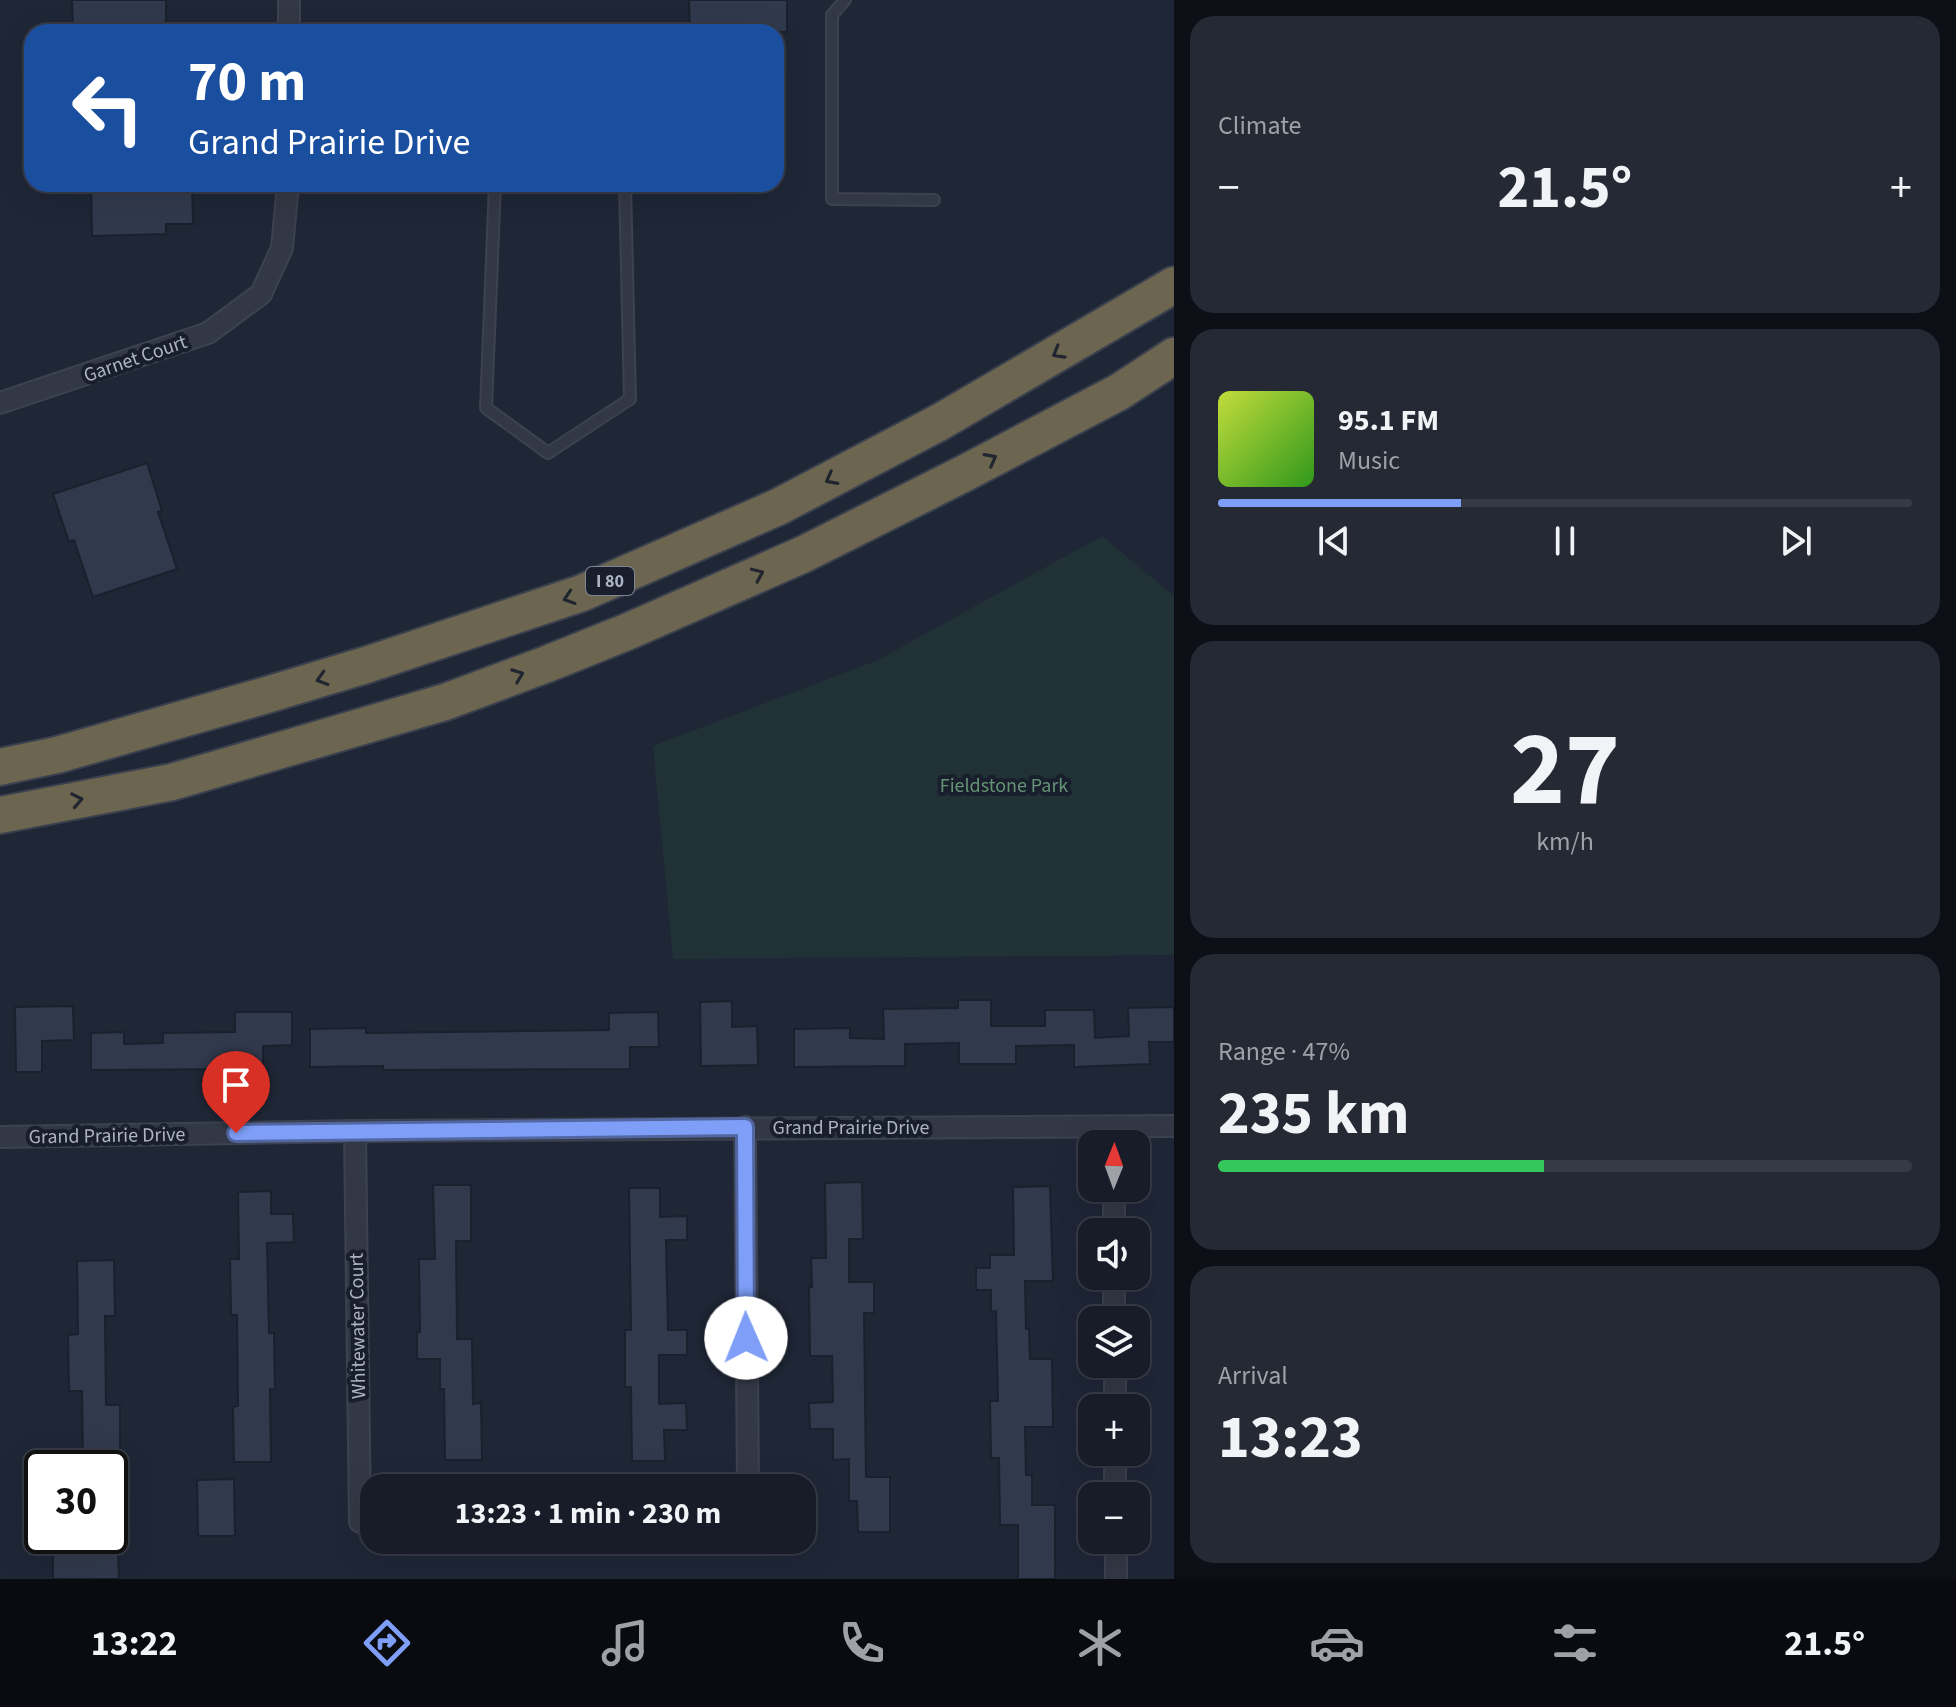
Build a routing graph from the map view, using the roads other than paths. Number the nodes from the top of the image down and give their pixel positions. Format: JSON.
{"nodes":[{"id":1,"x":289,"y":0,"type":"edge"},
{"id":2,"x":845,"y":0,"type":"edge"},
{"id":3,"x":289,"y":24,"type":"edge"},
{"id":4,"x":287,"y":192,"type":"edge"},
{"id":5,"x":495,"y":192,"type":"edge"},
{"id":6,"x":625,"y":192,"type":"edge"},
{"id":7,"x":934,"y":200,"type":"dead end"},
{"id":8,"x":1174,"y":272,"type":"edge"},
{"id":9,"x":1174,"y":285,"type":"edge"},
{"id":10,"x":1101,"y":328,"type":"junction"},
{"id":11,"x":1174,"y":356,"type":"edge"},
{"id":12,"x":0,"y":403,"type":"edge"},
{"id":13,"x":0,"y":767,"type":"edge"},
{"id":14,"x":0,"y":815,"type":"edge"},
{"id":15,"x":1174,"y":1126,"type":"edge"},
{"id":16,"x":745,"y":1127,"type":"junction"},
{"id":17,"x":1147,"y":1130,"type":"edge"},
{"id":18,"x":355,"y":1131,"type":"junction"},
{"id":19,"x":1078,"y":1134,"type":"edge"},
{"id":20,"x":0,"y":1137,"type":"edge"},
{"id":21,"x":748,"y":1474,"type":"edge"},
{"id":22,"x":360,"y":1522,"type":"dead end"},
{"id":23,"x":1116,"y":1554,"type":"edge"},
{"id":24,"x":1116,"y":1579,"type":"edge"}],
"edges":[{"from":1,"to":3,"type":"street"},
{"from":2,"to":7,"type":"lane"},
{"from":4,"to":12,"type":"street","name":"Garnet Court"},
{"from":5,"to":6,"type":"lane"},
{"from":8,"to":10,"type":"highway"},
{"from":9,"to":10,"type":"highway","number":"I 80"},
{"from":10,"to":13,"type":"highway","number":"I 80","one_way":true},
{"from":14,"to":11,"type":"highway","one_way":true},
{"from":15,"to":17,"type":"street","name":"Grand Prairie Drive"},
{"from":16,"to":18,"type":"street","name":"Grand Prairie Drive"},
{"from":16,"to":19,"type":"street","name":"Grand Prairie Drive"},
{"from":16,"to":21,"type":"street"},
{"from":18,"to":20,"type":"street","name":"Grand Prairie Drive"},
{"from":18,"to":22,"type":"street","name":"Whitewater Court"},
{"from":23,"to":24,"type":"street"}]}
